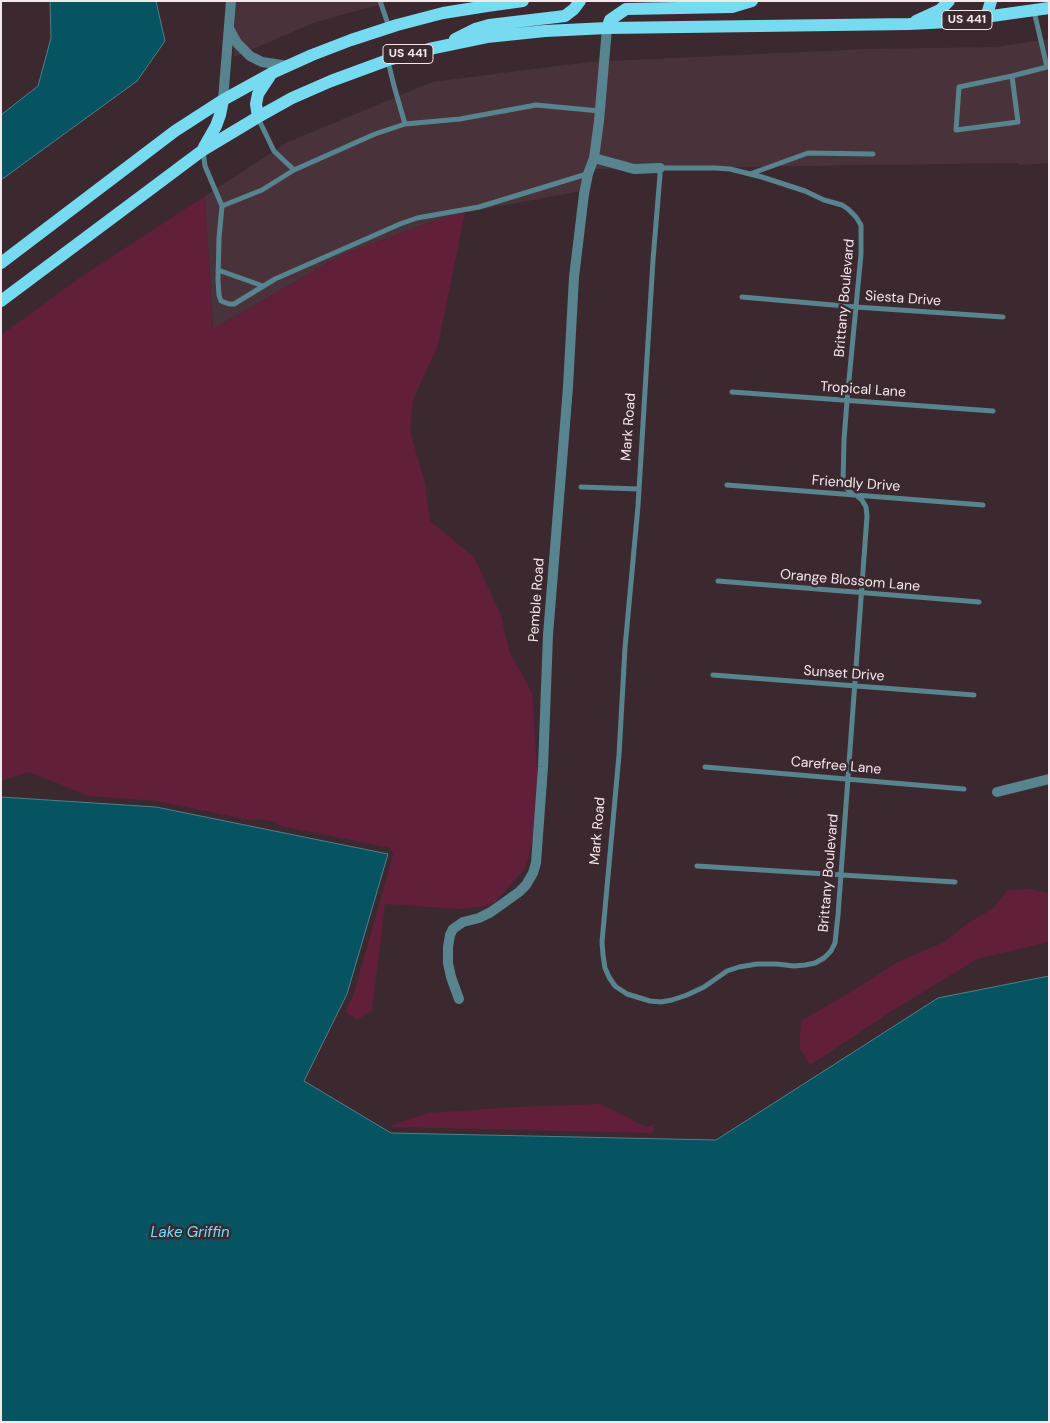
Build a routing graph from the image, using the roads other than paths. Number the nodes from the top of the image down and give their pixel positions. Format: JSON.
{"nodes":[{"id":1,"x":231,"y":1,"type":"edge"},
{"id":2,"x":380,"y":1,"type":"edge"},
{"id":3,"x":523,"y":1,"type":"edge"},
{"id":4,"x":580,"y":1,"type":"edge"},
{"id":5,"x":752,"y":1,"type":"edge"},
{"id":6,"x":949,"y":1,"type":"edge"},
{"id":7,"x":992,"y":1,"type":"edge"},
{"id":8,"x":1049,"y":8,"type":"edge"},
{"id":9,"x":1034,"y":10,"type":"junction"},
{"id":10,"x":988,"y":17,"type":"junction"},
{"id":11,"x":909,"y":24,"type":"junction"},
{"id":12,"x":229,"y":28,"type":"junction"},
{"id":13,"x":389,"y":28,"type":"junction"},
{"id":14,"x":607,"y":28,"type":"junction"},
{"id":15,"x":450,"y":44,"type":"junction"},
{"id":16,"x":388,"y":60,"type":"junction"},
{"id":17,"x":288,"y":66,"type":"junction"},
{"id":18,"x":1048,"y":67,"type":"edge"},
{"id":19,"x":272,"y":74,"type":"junction"},
{"id":20,"x":1012,"y":76,"type":"junction"},
{"id":21,"x":222,"y":100,"type":"junction"},
{"id":22,"x":600,"y":111,"type":"junction"},
{"id":23,"x":258,"y":117,"type":"junction"},
{"id":24,"x":405,"y":124,"type":"junction"},
{"id":25,"x":203,"y":150,"type":"junction"},
{"id":26,"x":873,"y":154,"type":"dead end"},
{"id":27,"x":594,"y":158,"type":"junction"},
{"id":28,"x":660,"y":168,"type":"junction"},
{"id":29,"x":294,"y":170,"type":"junction"},
{"id":30,"x":588,"y":174,"type":"junction"},
{"id":31,"x":750,"y":174,"type":"junction"},
{"id":32,"x":222,"y":206,"type":"junction"},
{"id":33,"x":1,"y":262,"type":"edge"},
{"id":34,"x":218,"y":270,"type":"junction"},
{"id":35,"x":263,"y":286,"type":"junction"},
{"id":36,"x":742,"y":297,"type":"dead end"},
{"id":37,"x":1,"y":301,"type":"edge"},
{"id":38,"x":856,"y":307,"type":"junction"},
{"id":39,"x":1002,"y":317,"type":"dead end"},
{"id":40,"x":732,"y":392,"type":"dead end"},
{"id":41,"x":846,"y":401,"type":"junction"},
{"id":42,"x":993,"y":411,"type":"dead end"},
{"id":43,"x":727,"y":485,"type":"dead end"},
{"id":44,"x":581,"y":487,"type":"dead end"},
{"id":45,"x":639,"y":489,"type":"junction"},
{"id":46,"x":854,"y":495,"type":"junction"},
{"id":47,"x":983,"y":505,"type":"dead end"},
{"id":48,"x":718,"y":581,"type":"dead end"},
{"id":49,"x":862,"y":593,"type":"junction"},
{"id":50,"x":979,"y":602,"type":"dead end"},
{"id":51,"x":713,"y":675,"type":"dead end"},
{"id":52,"x":854,"y":686,"type":"junction"},
{"id":53,"x":974,"y":695,"type":"dead end"},
{"id":54,"x":705,"y":767,"type":"dead end"},
{"id":55,"x":848,"y":778,"type":"junction"},
{"id":56,"x":1049,"y":778,"type":"edge"},
{"id":57,"x":964,"y":789,"type":"dead end"},
{"id":58,"x":997,"y":792,"type":"dead end"},
{"id":59,"x":697,"y":866,"type":"dead end"},
{"id":60,"x":841,"y":874,"type":"junction"},
{"id":61,"x":955,"y":882,"type":"dead end"},
{"id":62,"x":607,"y":886,"type":"joint"},
{"id":63,"x":459,"y":999,"type":"dead end"}],
"edges":[{"from":1,"to":12,"type":"street"},
{"from":2,"to":13,"type":"lane"},
{"from":3,"to":13,"type":"main road","number":"US 441"},
{"from":4,"to":15,"type":"main road"},
{"from":5,"to":14,"type":"main road"},
{"from":6,"to":11,"type":"main road"},
{"from":7,"to":10,"type":"main road"},
{"from":8,"to":9,"type":"main road","number":"US 441"},
{"from":9,"to":10,"type":"main road","number":"US 441"},
{"from":9,"to":18,"type":"lane"},
{"from":10,"to":11,"type":"main road","number":"US 441"},
{"from":11,"to":14,"type":"main road","number":"US 441"},
{"from":12,"to":17,"type":"street"},
{"from":12,"to":21,"type":"street"},
{"from":13,"to":17,"type":"main road","number":"US 441"},
{"from":14,"to":15,"type":"main road","number":"US 441"},
{"from":14,"to":22,"type":"street"},
{"from":15,"to":16,"type":"main road","number":"US 441"},
{"from":16,"to":23,"type":"main road","number":"US 441"},
{"from":16,"to":24,"type":"lane"},
{"from":17,"to":19,"type":"main road","number":"US 441"},
{"from":18,"to":20,"type":"lane"},
{"from":19,"to":21,"type":"main road","number":"US 441"},
{"from":19,"to":23,"type":"main road"},
{"from":20,"to":20,"type":"lane"},
{"from":21,"to":25,"type":"main road"},
{"from":21,"to":33,"type":"main road","number":"US 441"},
{"from":22,"to":24,"type":"lane"},
{"from":22,"to":27,"type":"street"},
{"from":23,"to":25,"type":"main road","number":"US 441"},
{"from":23,"to":29,"type":"lane"},
{"from":24,"to":29,"type":"lane"},
{"from":25,"to":32,"type":"lane"},
{"from":25,"to":37,"type":"main road","number":"US 441"},
{"from":26,"to":31,"type":"lane"},
{"from":27,"to":28,"type":"street"},
{"from":27,"to":30,"type":"street","name":"Pemble Road"},
{"from":28,"to":31,"type":"lane","name":"Brittany Boulevard"},
{"from":28,"to":45,"type":"lane","name":"Mark Road"},
{"from":29,"to":32,"type":"lane"},
{"from":30,"to":35,"type":"lane"},
{"from":30,"to":63,"type":"street","name":"Pemble Road"},
{"from":31,"to":38,"type":"lane","name":"Brittany Boulevard"},
{"from":32,"to":34,"type":"lane"},
{"from":34,"to":35,"type":"lane"},
{"from":34,"to":35,"type":"lane"},
{"from":36,"to":38,"type":"lane","name":"Siesta Drive"},
{"from":38,"to":39,"type":"lane","name":"Siesta Drive"},
{"from":38,"to":41,"type":"lane","name":"Brittany Boulevard"},
{"from":40,"to":41,"type":"lane","name":"Tropical Lane"},
{"from":41,"to":42,"type":"lane","name":"Tropical Lane"},
{"from":41,"to":46,"type":"lane","name":"Brittany Boulevard"},
{"from":43,"to":46,"type":"lane","name":"Friendly Drive"},
{"from":44,"to":45,"type":"lane"},
{"from":45,"to":62,"type":"lane","name":"Mark Road"},
{"from":46,"to":47,"type":"lane","name":"Friendly Drive"},
{"from":46,"to":49,"type":"lane","name":"Brittany Boulevard"},
{"from":48,"to":49,"type":"lane","name":"Orange Blossom Lane"},
{"from":49,"to":50,"type":"lane","name":"Orange Blossom Lane"},
{"from":49,"to":52,"type":"lane","name":"Brittany Boulevard"},
{"from":51,"to":52,"type":"lane","name":"Sunset Drive"},
{"from":52,"to":53,"type":"lane","name":"Sunset Drive"},
{"from":52,"to":55,"type":"lane","name":"Brittany Boulevard"},
{"from":54,"to":55,"type":"lane","name":"Carefree Lane"},
{"from":55,"to":57,"type":"lane","name":"Carefree Lane"},
{"from":55,"to":60,"type":"lane","name":"Brittany Boulevard"},
{"from":56,"to":58,"type":"street"},
{"from":59,"to":60,"type":"lane"},
{"from":60,"to":61,"type":"lane"},
{"from":60,"to":62,"type":"lane","name":"Brittany Boulevard"}]}
